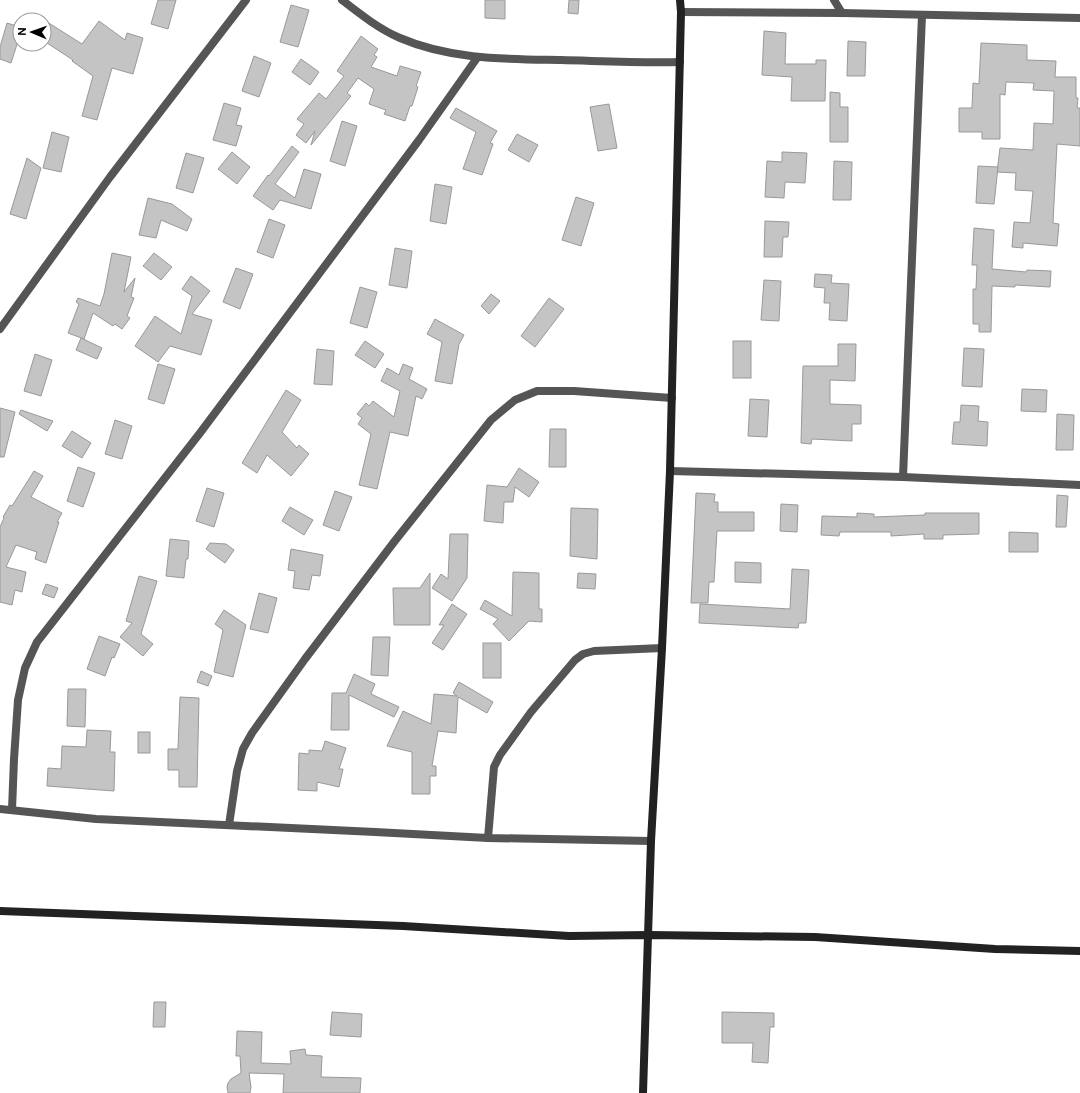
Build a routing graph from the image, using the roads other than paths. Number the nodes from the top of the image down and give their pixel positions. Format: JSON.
{"nodes":[{"id":1,"x":246,"y":0,"type":"edge"},
{"id":2,"x":342,"y":0,"type":"edge"},
{"id":3,"x":680,"y":0,"type":"edge"},
{"id":4,"x":834,"y":0,"type":"edge"},
{"id":5,"x":681,"y":12,"type":"junction"},
{"id":6,"x":842,"y":13,"type":"junction"},
{"id":7,"x":922,"y":14,"type":"junction"},
{"id":8,"x":1080,"y":18,"type":"edge"},
{"id":9,"x":477,"y":58,"type":"junction"},
{"id":10,"x":680,"y":62,"type":"junction"},
{"id":11,"x":0,"y":329,"type":"edge"},
{"id":12,"x":672,"y":398,"type":"junction"},
{"id":13,"x":670,"y":471,"type":"junction"},
{"id":14,"x":904,"y":477,"type":"junction"},
{"id":15,"x":1080,"y":485,"type":"edge"},
{"id":16,"x":662,"y":648,"type":"junction"},
{"id":17,"x":0,"y":809,"type":"edge"},
{"id":18,"x":12,"y":810,"type":"junction"},
{"id":19,"x":229,"y":825,"type":"junction"},
{"id":20,"x":488,"y":838,"type":"junction"},
{"id":21,"x":651,"y":841,"type":"junction"},
{"id":22,"x":0,"y":911,"type":"edge"},
{"id":23,"x":649,"y":934,"type":"junction"},
{"id":24,"x":1080,"y":951,"type":"edge"},
{"id":25,"x":643,"y":1093,"type":"edge"}],
"edges":[{"from":1,"to":11,"type":"street"},
{"from":2,"to":9,"type":"street"},
{"from":3,"to":5,"type":"street"},
{"from":4,"to":6,"type":"street"},
{"from":5,"to":6,"type":"street"},
{"from":5,"to":10,"type":"street"},
{"from":6,"to":7,"type":"street"},
{"from":7,"to":8,"type":"street"},
{"from":7,"to":14,"type":"street"},
{"from":9,"to":10,"type":"street"},
{"from":9,"to":18,"type":"street"},
{"from":10,"to":12,"type":"street"},
{"from":12,"to":13,"type":"street"},
{"from":12,"to":19,"type":"street"},
{"from":13,"to":14,"type":"street"},
{"from":13,"to":16,"type":"street"},
{"from":14,"to":15,"type":"street"},
{"from":16,"to":20,"type":"street"},
{"from":16,"to":21,"type":"street"},
{"from":17,"to":18,"type":"street"},
{"from":18,"to":19,"type":"street"},
{"from":19,"to":20,"type":"street"},
{"from":20,"to":21,"type":"street"},
{"from":21,"to":23,"type":"street"},
{"from":22,"to":23,"type":"street"},
{"from":23,"to":24,"type":"street"},
{"from":23,"to":25,"type":"street"}]}
